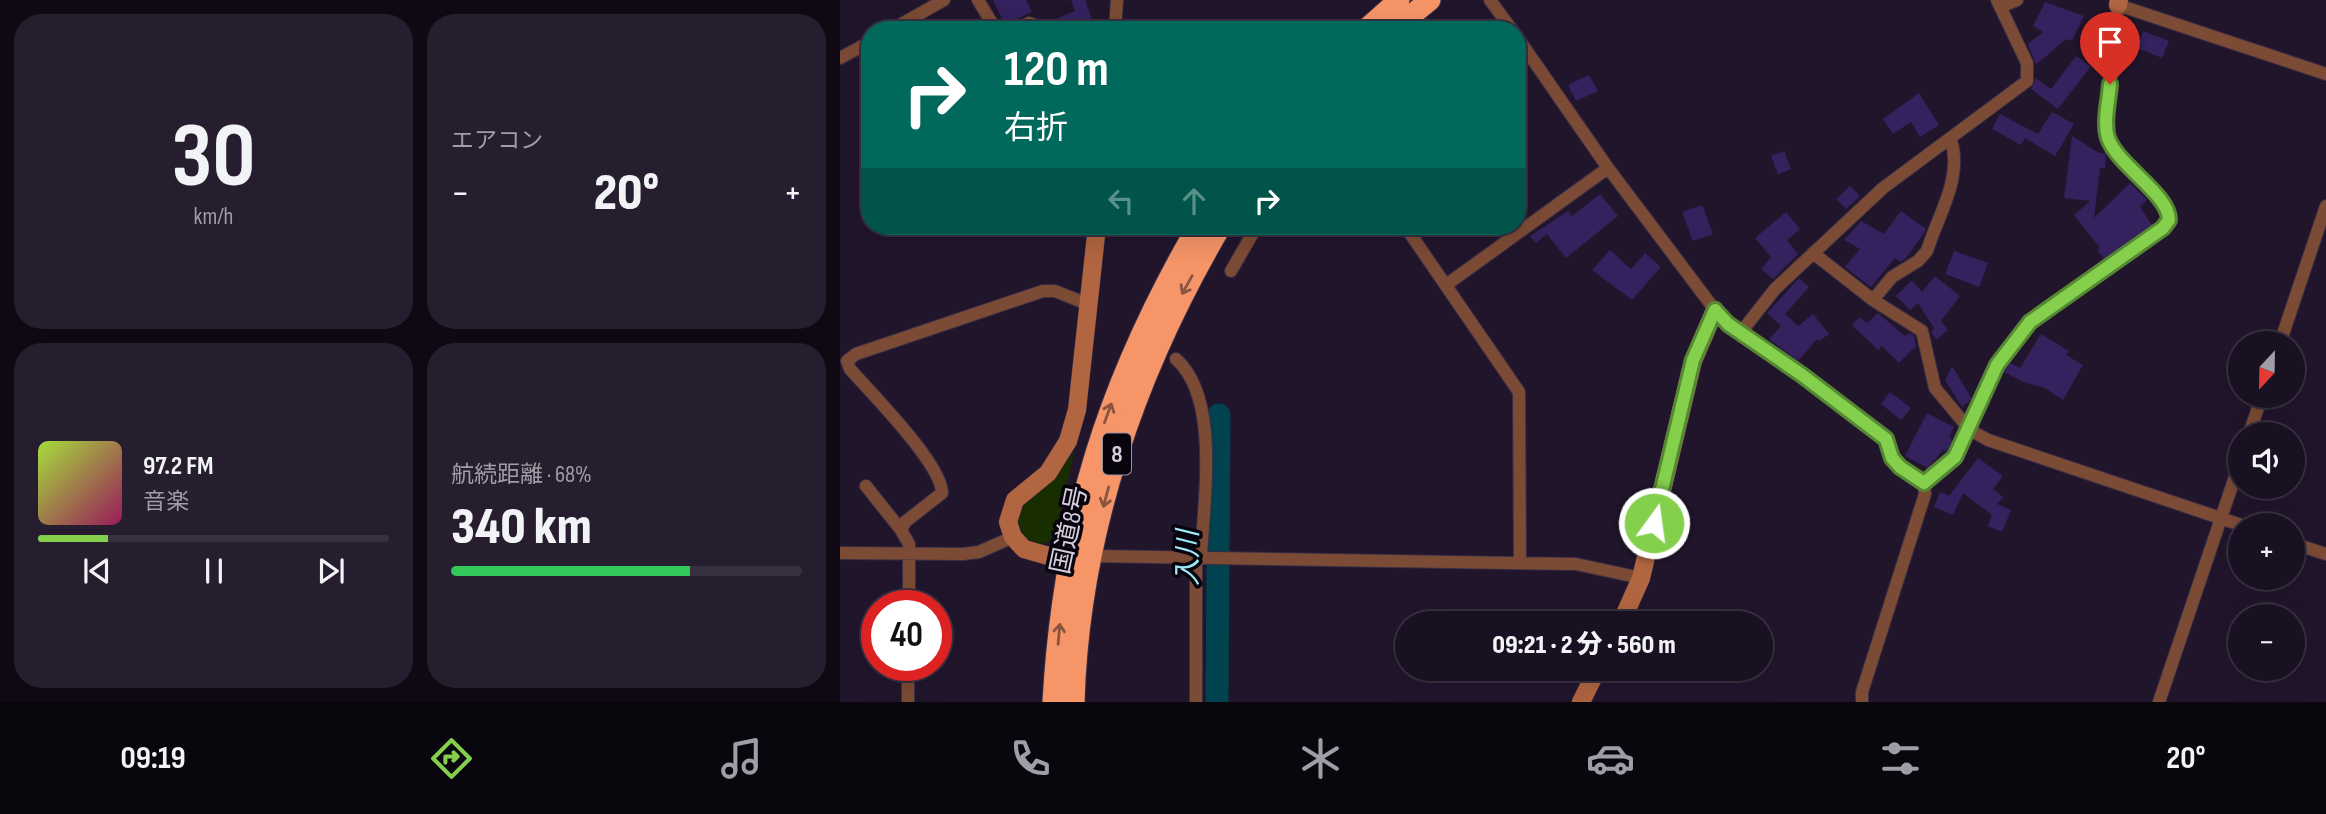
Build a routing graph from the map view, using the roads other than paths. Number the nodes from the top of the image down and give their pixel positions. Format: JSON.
{"nodes":[{"id":1,"x":944,"y":0,"type":"edge"},
{"id":2,"x":978,"y":0,"type":"edge"},
{"id":3,"x":1117,"y":0,"type":"edge"},
{"id":4,"x":1399,"y":0,"type":"edge"},
{"id":5,"x":1430,"y":0,"type":"edge"},
{"id":6,"x":1490,"y":0,"type":"edge"},
{"id":7,"x":2017,"y":0,"type":"edge"},
{"id":8,"x":2119,"y":2,"type":"edge"},
{"id":9,"x":1999,"y":4,"type":"edge"},
{"id":10,"x":907,"y":21,"type":"edge"},
{"id":11,"x":991,"y":21,"type":"edge"},
{"id":12,"x":1116,"y":21,"type":"edge"},
{"id":13,"x":1375,"y":21,"type":"edge"},
{"id":14,"x":1404,"y":21,"type":"edge"},
{"id":15,"x":1505,"y":21,"type":"edge"},
{"id":16,"x":861,"y":47,"type":"edge"},
{"id":17,"x":1526,"y":50,"type":"edge"},
{"id":18,"x":840,"y":58,"type":"edge"},
{"id":19,"x":2326,"y":74,"type":"edge"},
{"id":20,"x":1951,"y":139,"type":"junction"},
{"id":21,"x":1608,"y":168,"type":"junction"},
{"id":22,"x":2326,"y":206,"type":"edge"},
{"id":23,"x":1526,"y":227,"type":"edge"},
{"id":24,"x":1096,"y":235,"type":"edge"},
{"id":25,"x":1193,"y":235,"type":"edge"},
{"id":26,"x":1216,"y":235,"type":"edge"},
{"id":27,"x":1252,"y":235,"type":"edge"},
{"id":28,"x":1411,"y":235,"type":"edge"},
{"id":29,"x":1515,"y":235,"type":"edge"},
{"id":30,"x":1812,"y":253,"type":"junction"},
{"id":31,"x":1231,"y":271,"type":"dead end"},
{"id":32,"x":1446,"y":285,"type":"junction"},
{"id":33,"x":1873,"y":300,"type":"junction"},
{"id":34,"x":1090,"y":304,"type":"junction"},
{"id":35,"x":1715,"y":310,"type":"junction"},
{"id":36,"x":1741,"y":331,"type":"junction"},
{"id":37,"x":2284,"y":331,"type":"edge"},
{"id":38,"x":1176,"y":359,"type":"dead end"},
{"id":39,"x":1970,"y":430,"type":"junction"},
{"id":40,"x":1924,"y":483,"type":"junction"},
{"id":41,"x":866,"y":486,"type":"dead end"},
{"id":42,"x":2228,"y":497,"type":"edge"},
{"id":43,"x":2221,"y":518,"type":"junction"},
{"id":44,"x":2228,"y":520,"type":"edge"},
{"id":45,"x":901,"y":530,"type":"junction"},
{"id":46,"x":1013,"y":537,"type":"junction"},
{"id":47,"x":2305,"y":547,"type":"edge"},
{"id":48,"x":910,"y":552,"type":"junction"},
{"id":49,"x":840,"y":554,"type":"edge"},
{"id":50,"x":2326,"y":554,"type":"edge"},
{"id":51,"x":1093,"y":556,"type":"junction"},
{"id":52,"x":1069,"y":557,"type":"junction"},
{"id":53,"x":1199,"y":559,"type":"junction"},
{"id":54,"x":1520,"y":562,"type":"junction"},
{"id":55,"x":1640,"y":578,"type":"junction"},
{"id":56,"x":909,"y":590,"type":"edge"},
{"id":57,"x":1626,"y":611,"type":"edge"},
{"id":58,"x":908,"y":681,"type":"edge"},
{"id":59,"x":1592,"y":681,"type":"edge"},
{"id":60,"x":908,"y":702,"type":"edge"},
{"id":61,"x":1053,"y":702,"type":"edge"},
{"id":62,"x":1074,"y":702,"type":"edge"},
{"id":63,"x":1196,"y":702,"type":"edge"},
{"id":64,"x":1581,"y":702,"type":"edge"},
{"id":65,"x":1862,"y":702,"type":"edge"},
{"id":66,"x":2159,"y":702,"type":"edge"}],
"edges":[{"from":1,"to":10,"type":"street"},
{"from":2,"to":11,"type":"street"},
{"from":3,"to":12,"type":"street"},
{"from":4,"to":13,"type":"highway"},
{"from":5,"to":14,"type":"highway"},
{"from":6,"to":15,"type":"street"},
{"from":7,"to":9,"type":"street"},
{"from":8,"to":19,"type":"street"},
{"from":8,"to":39,"type":"street"},
{"from":9,"to":20,"type":"street"},
{"from":16,"to":18,"type":"street"},
{"from":17,"to":21,"type":"street"},
{"from":20,"to":30,"type":"street"},
{"from":20,"to":33,"type":"street"},
{"from":21,"to":23,"type":"street"},
{"from":21,"to":35,"type":"street"},
{"from":22,"to":37,"type":"street"},
{"from":24,"to":34,"type":"street"},
{"from":52,"to":25,"type":"highway","name":"国道8号","number":"8","one_way":true},
{"from":26,"to":51,"type":"highway","name":"国道8号","number":"8","one_way":true},
{"from":27,"to":31,"type":"street"},
{"from":28,"to":32,"type":"street"},
{"from":29,"to":32,"type":"street"},
{"from":30,"to":33,"type":"street"},
{"from":30,"to":36,"type":"street"},
{"from":32,"to":54,"type":"street"},
{"from":33,"to":39,"type":"street"},
{"from":34,"to":45,"type":"street"},
{"from":34,"to":46,"type":"street"},
{"from":35,"to":36,"type":"street"},
{"from":35,"to":55,"type":"street"},
{"from":36,"to":40,"type":"street"},
{"from":38,"to":53,"type":"street"},
{"from":39,"to":40,"type":"street"},
{"from":39,"to":43,"type":"street"},
{"from":40,"to":65,"type":"street"},
{"from":41,"to":45,"type":"street"},
{"from":42,"to":43,"type":"street"},
{"from":43,"to":44,"type":"street"},
{"from":43,"to":66,"type":"street"},
{"from":45,"to":48,"type":"street"},
{"from":46,"to":48,"type":"street"},
{"from":46,"to":52,"type":"street"},
{"from":47,"to":50,"type":"street"},
{"from":48,"to":49,"type":"street"},
{"from":48,"to":56,"type":"street"},
{"from":51,"to":52,"type":"street"},
{"from":51,"to":53,"type":"street"},
{"from":51,"to":62,"type":"highway","name":"国道8号","number":"8"},
{"from":61,"to":52,"type":"highway","name":"国道8号","number":"8","one_way":true},
{"from":53,"to":54,"type":"street"},
{"from":53,"to":63,"type":"street"},
{"from":54,"to":55,"type":"street"},
{"from":55,"to":57,"type":"street"},
{"from":58,"to":60,"type":"street"},
{"from":59,"to":64,"type":"street"}]}
